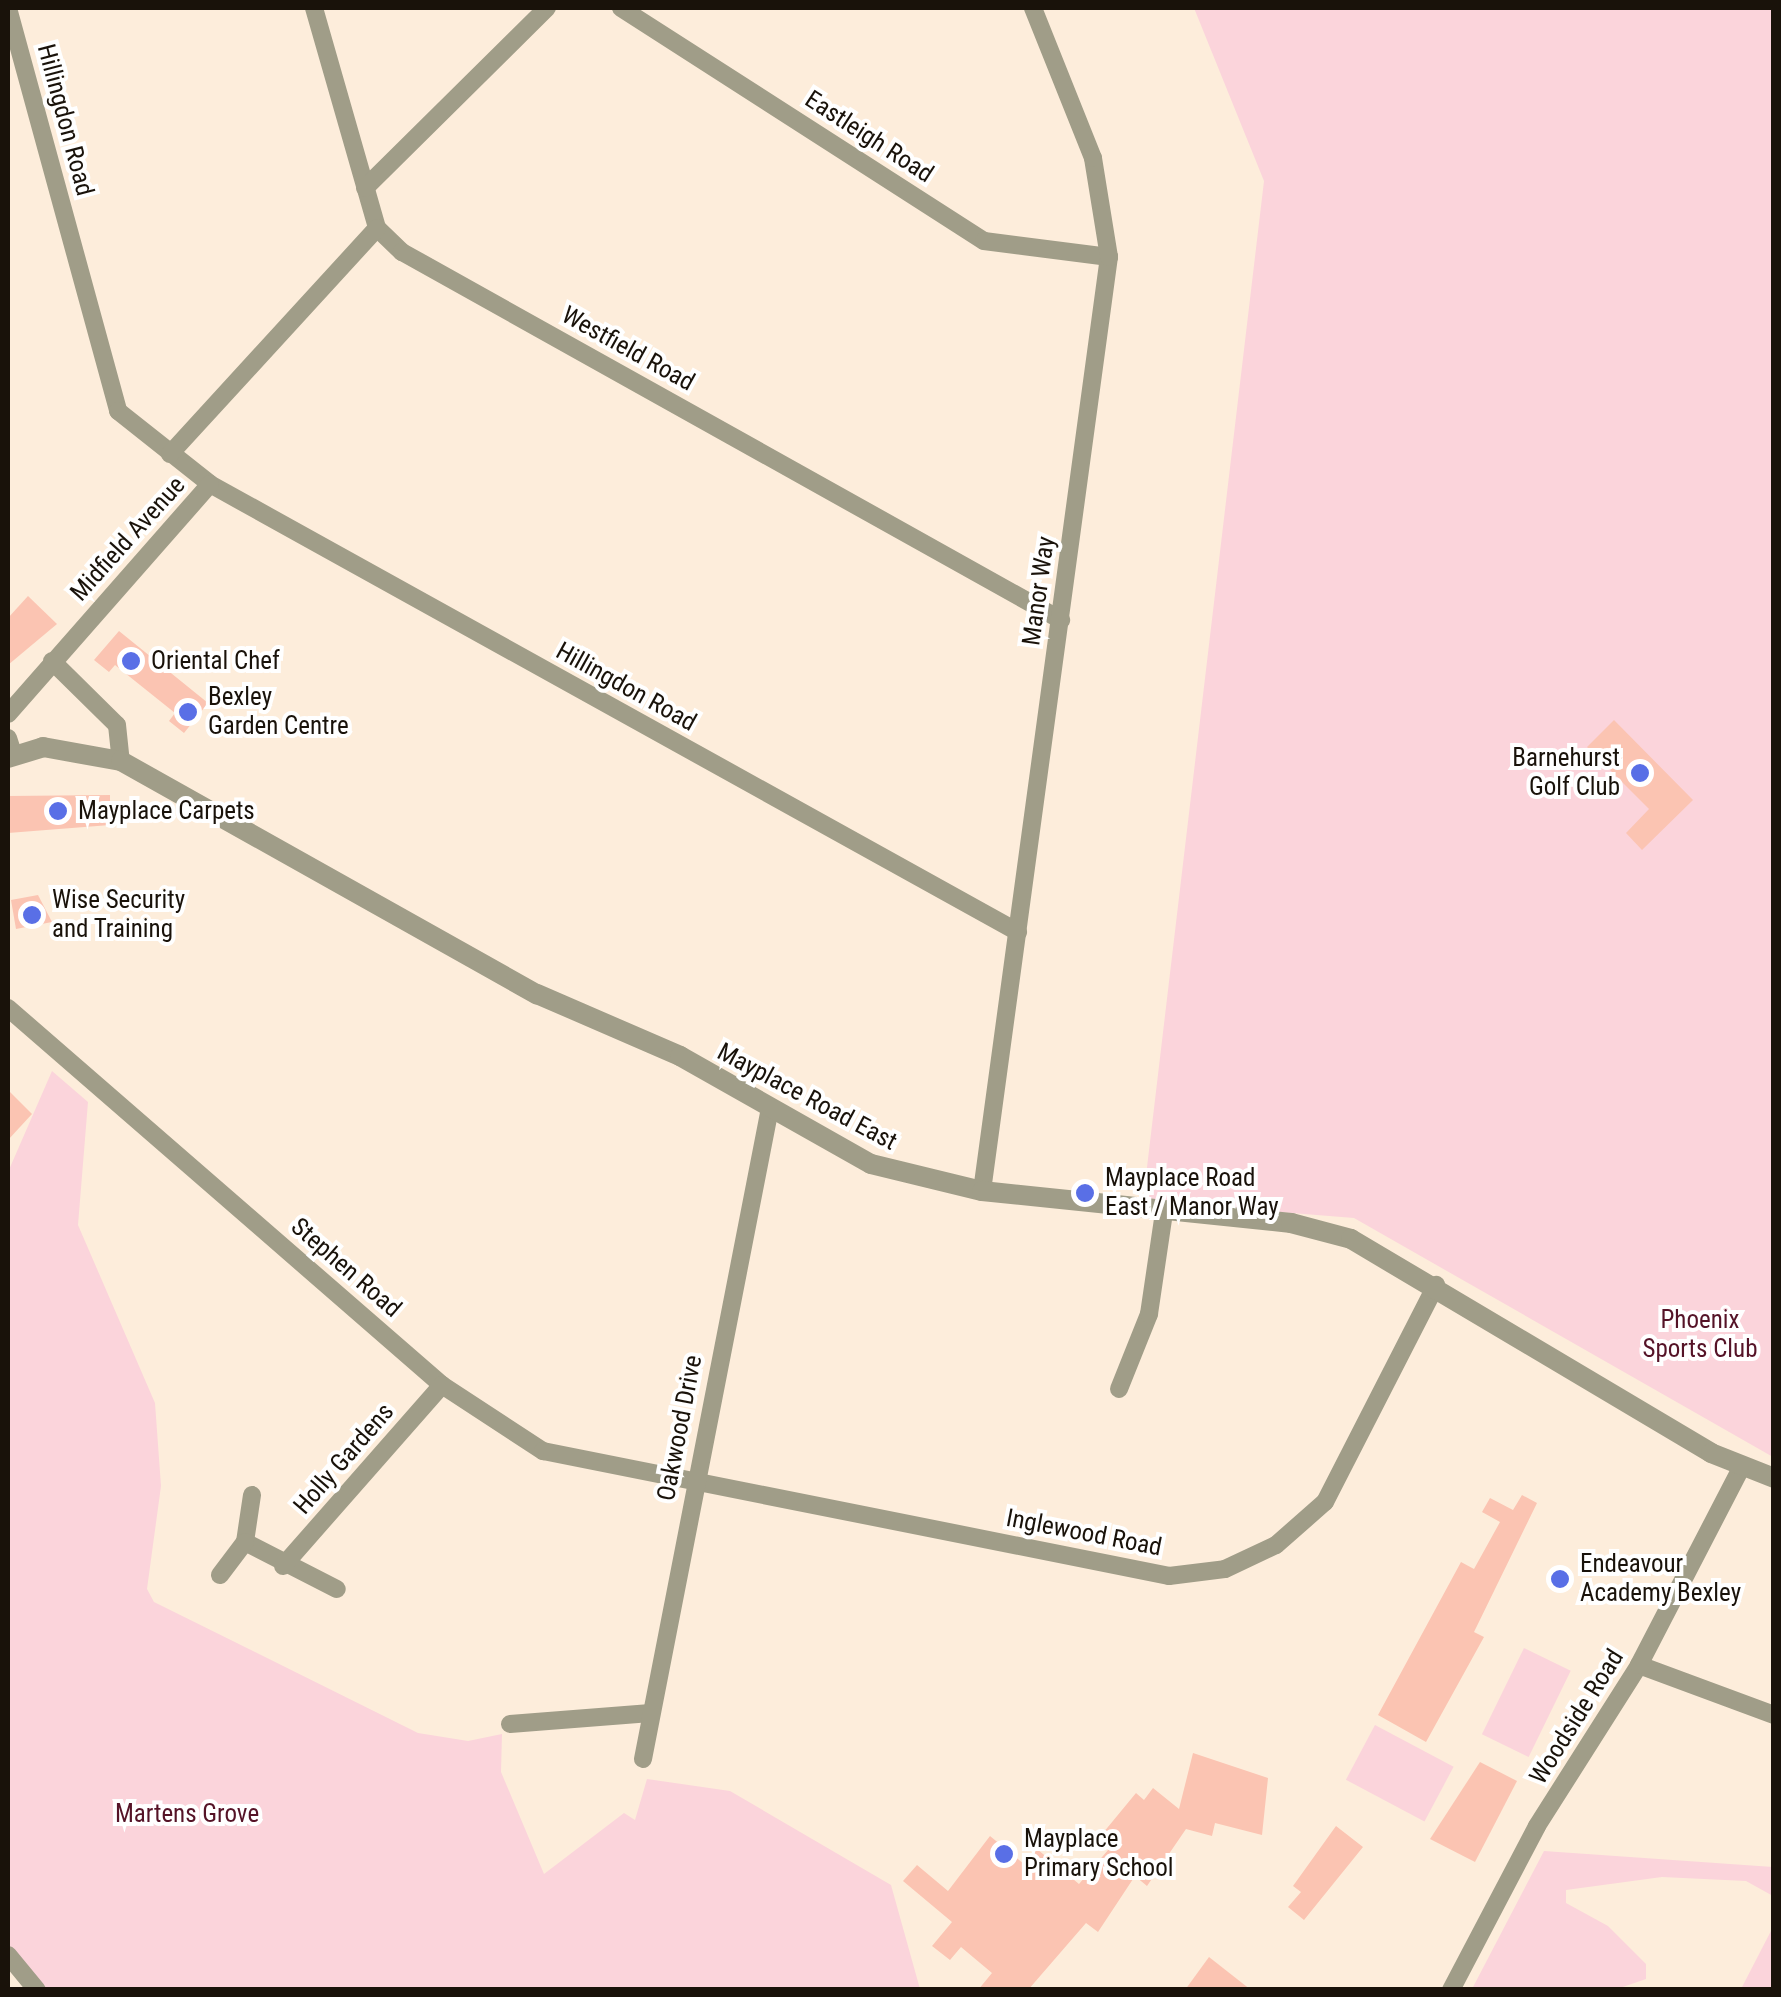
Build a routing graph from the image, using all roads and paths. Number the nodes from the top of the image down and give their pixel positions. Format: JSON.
{"nodes":[{"id":1,"x":8,"y":8,"type":"edge"},
{"id":2,"x":314,"y":8,"type":"edge"},
{"id":3,"x":548,"y":8,"type":"edge"},
{"id":4,"x":621,"y":8,"type":"edge"},
{"id":5,"x":1033,"y":8,"type":"edge"},
{"id":6,"x":366,"y":188,"type":"junction"},
{"id":7,"x":377,"y":228,"type":"junction"},
{"id":8,"x":1110,"y":257,"type":"junction"},
{"id":9,"x":170,"y":454,"type":"junction"},
{"id":10,"x":210,"y":484,"type":"junction"},
{"id":11,"x":1060,"y":620,"type":"junction"},
{"id":12,"x":52,"y":661,"type":"junction"},
{"id":13,"x":8,"y":714,"type":"edge"},
{"id":14,"x":10,"y":751,"type":"edge"},
{"id":15,"x":122,"y":761,"type":"junction"},
{"id":16,"x":1018,"y":932,"type":"junction"},
{"id":17,"x":8,"y":1008,"type":"edge"},
{"id":18,"x":770,"y":1108,"type":"junction"},
{"id":19,"x":982,"y":1191,"type":"junction"},
{"id":20,"x":1164,"y":1212,"type":"junction"},
{"id":21,"x":1436,"y":1286,"type":"junction"},
{"id":22,"x":442,"y":1385,"type":"junction"},
{"id":23,"x":1118,"y":1389,"type":"dead end"},
{"id":24,"x":1740,"y":1468,"type":"junction"},
{"id":25,"x":1774,"y":1478,"type":"edge"},
{"id":26,"x":695,"y":1481,"type":"junction"},
{"id":27,"x":252,"y":1494,"type":"dead end"},
{"id":28,"x":245,"y":1542,"type":"junction"},
{"id":29,"x":284,"y":1566,"type":"junction"},
{"id":30,"x":220,"y":1575,"type":"dead end"},
{"id":31,"x":337,"y":1589,"type":"dead end"},
{"id":32,"x":1640,"y":1666,"type":"junction"},
{"id":33,"x":651,"y":1713,"type":"junction"},
{"id":34,"x":1774,"y":1715,"type":"edge"},
{"id":35,"x":510,"y":1724,"type":"dead end"},
{"id":36,"x":643,"y":1759,"type":"dead end"},
{"id":37,"x":8,"y":1955,"type":"edge"},
{"id":38,"x":37,"y":1990,"type":"edge"},
{"id":39,"x":1452,"y":1990,"type":"edge"}],
"edges":[{"from":1,"to":9,"type":"street","name":"Hillingdon Road"},
{"from":2,"to":6,"type":"street"},
{"from":3,"to":6,"type":"street"},
{"from":4,"to":8,"type":"street","name":"Eastleigh Road"},
{"from":5,"to":8,"type":"street","name":"Manor Way"},
{"from":6,"to":7,"type":"street"},
{"from":7,"to":9,"type":"street","name":"Midfield Avenue"},
{"from":7,"to":11,"type":"street","name":"Westfield Road"},
{"from":8,"to":11,"type":"street","name":"Manor Way"},
{"from":9,"to":10,"type":"street","name":"Midfield Avenue"},
{"from":10,"to":12,"type":"street","name":"Midfield Avenue"},
{"from":10,"to":16,"type":"street","name":"Hillingdon Road"},
{"from":11,"to":16,"type":"street","name":"Manor Way"},
{"from":12,"to":13,"type":"street","name":"Midfield Avenue"},
{"from":12,"to":15,"type":"street"},
{"from":14,"to":15,"type":"street","name":"Mayplace Road East"},
{"from":15,"to":18,"type":"street","name":"Mayplace Road East"},
{"from":16,"to":19,"type":"street","name":"Manor Way"},
{"from":17,"to":22,"type":"street","name":"Stephen Road"},
{"from":18,"to":19,"type":"street","name":"Mayplace Road East"},
{"from":18,"to":26,"type":"street","name":"Oakwood Drive"},
{"from":19,"to":20,"type":"street","name":"Mayplace Road East"},
{"from":20,"to":21,"type":"street","name":"Mayplace Road East"},
{"from":20,"to":23,"type":"street"},
{"from":21,"to":24,"type":"street","name":"Mayplace Road East"},
{"from":21,"to":26,"type":"street","name":"Inglewood Road"},
{"from":22,"to":26,"type":"street","name":"Stephen Road"},
{"from":22,"to":29,"type":"street","name":"Holly Gardens"},
{"from":24,"to":25,"type":"street","name":"Mayplace Road East"},
{"from":24,"to":32,"type":"street","name":"Woodside Road"},
{"from":26,"to":33,"type":"street","name":"Oakwood Drive"},
{"from":27,"to":28,"type":"street","name":"Holly Gardens"},
{"from":28,"to":29,"type":"street"},
{"from":28,"to":30,"type":"street","name":"Holly Gardens"},
{"from":29,"to":31,"type":"street"},
{"from":32,"to":34,"type":"street"},
{"from":32,"to":39,"type":"street","name":"Woodside Road"},
{"from":33,"to":35,"type":"street"},
{"from":33,"to":36,"type":"street","name":"Oakwood Drive"},
{"from":37,"to":38,"type":"street"}]}
